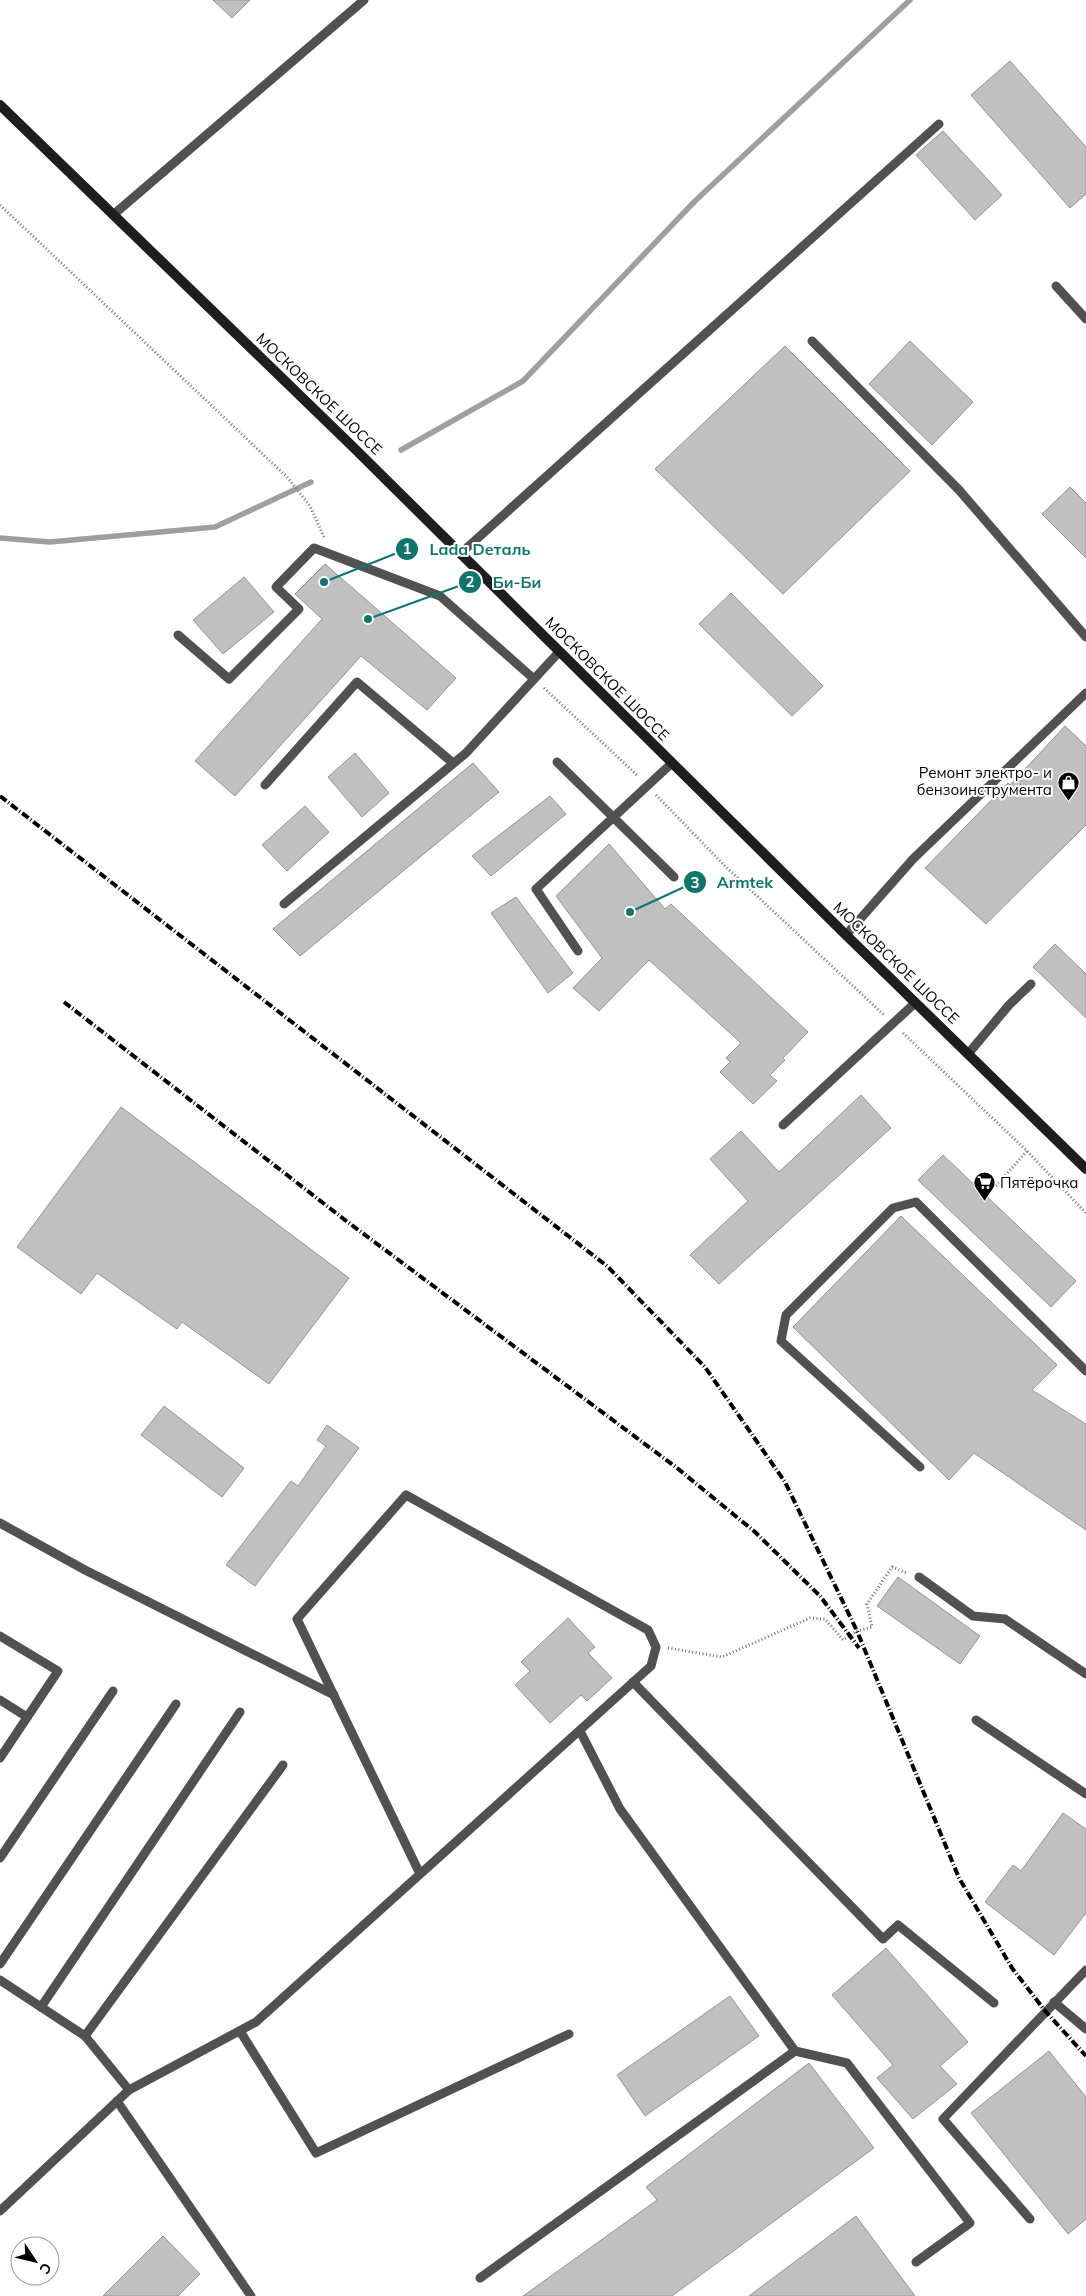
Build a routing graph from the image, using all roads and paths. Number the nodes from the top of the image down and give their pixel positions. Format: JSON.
{"nodes":[{"id":1,"x":364,"y":0,"type":"edge"},
{"id":2,"x":0,"y":105,"type":"edge"},
{"id":3,"x":939,"y":124,"type":"dead end"},
{"id":4,"x":0,"y":205,"type":"edge"},
{"id":5,"x":113,"y":215,"type":"junction"},
{"id":6,"x":1056,"y":286,"type":"dead end"},
{"id":7,"x":1086,"y":319,"type":"edge"},
{"id":8,"x":812,"y":341,"type":"dead end"},
{"id":9,"x":460,"y":554,"type":"junction"},
{"id":10,"x":342,"y":558,"type":"junction"},
{"id":11,"x":178,"y":635,"type":"dead end"},
{"id":12,"x":1086,"y":637,"type":"edge"},
{"id":13,"x":559,"y":652,"type":"junction"},
{"id":14,"x":534,"y":679,"type":"junction"},
{"id":15,"x":1086,"y":693,"type":"edge"},
{"id":16,"x":557,"y":762,"type":"dead end"},
{"id":17,"x":453,"y":763,"type":"junction"},
{"id":18,"x":672,"y":763,"type":"junction"},
{"id":19,"x":265,"y":785,"type":"dead end"},
{"id":20,"x":647,"y":786,"type":"junction"},
{"id":21,"x":613,"y":817,"type":"junction"},
{"id":22,"x":674,"y":877,"type":"dead end"},
{"id":23,"x":284,"y":904,"type":"dead end"},
{"id":24,"x":846,"y":935,"type":"junction"},
{"id":25,"x":578,"y":951,"type":"dead end"},
{"id":26,"x":1031,"y":984,"type":"dead end"},
{"id":27,"x":915,"y":1003,"type":"junction"},
{"id":28,"x":893,"y":1024,"type":"junction"},
{"id":29,"x":968,"y":1054,"type":"junction"},
{"id":30,"x":783,"y":1125,"type":"dead end"},
{"id":31,"x":1027,"y":1151,"type":"junction"},
{"id":32,"x":1086,"y":1169,"type":"edge"},
{"id":33,"x":996,"y":1186,"type":"dead end"},
{"id":34,"x":1086,"y":1213,"type":"edge"},
{"id":35,"x":1086,"y":1371,"type":"edge"},
{"id":36,"x":920,"y":1467,"type":"dead end"},
{"id":37,"x":0,"y":1522,"type":"edge"},
{"id":38,"x":920,"y":1577,"type":"joint"},
{"id":39,"x":0,"y":1636,"type":"edge"},
{"id":40,"x":656,"y":1647,"type":"junction"},
{"id":41,"x":1086,"y":1674,"type":"edge"},
{"id":42,"x":633,"y":1682,"type":"junction"},
{"id":43,"x":113,"y":1691,"type":"dead end"},
{"id":44,"x":334,"y":1695,"type":"junction"},
{"id":45,"x":0,"y":1700,"type":"edge"},
{"id":46,"x":176,"y":1704,"type":"dead end"},
{"id":47,"x":240,"y":1712,"type":"dead end"},
{"id":48,"x":27,"y":1717,"type":"junction"},
{"id":49,"x":976,"y":1720,"type":"dead end"},
{"id":50,"x":580,"y":1731,"type":"junction"},
{"id":51,"x":0,"y":1758,"type":"edge"},
{"id":52,"x":283,"y":1765,"type":"dead end"},
{"id":53,"x":1086,"y":1794,"type":"edge"},
{"id":54,"x":0,"y":1858,"type":"edge"},
{"id":55,"x":420,"y":1874,"type":"junction"},
{"id":56,"x":0,"y":1964,"type":"edge"},
{"id":57,"x":1086,"y":1970,"type":"edge"},
{"id":58,"x":0,"y":1980,"type":"edge"},
{"id":59,"x":1054,"y":2002,"type":"junction"},
{"id":60,"x":994,"y":2004,"type":"dead end"},
{"id":61,"x":41,"y":2007,"type":"junction"},
{"id":62,"x":1086,"y":2029,"type":"edge"},
{"id":63,"x":240,"y":2031,"type":"junction"},
{"id":64,"x":569,"y":2034,"type":"dead end"},
{"id":65,"x":85,"y":2036,"type":"junction"},
{"id":66,"x":795,"y":2051,"type":"junction"},
{"id":67,"x":129,"y":2090,"type":"junction"},
{"id":68,"x":118,"y":2101,"type":"junction"},
{"id":69,"x":0,"y":2211,"type":"edge"},
{"id":70,"x":1030,"y":2219,"type":"dead end"},
{"id":71,"x":916,"y":2262,"type":"dead end"},
{"id":72,"x":480,"y":2278,"type":"dead end"},
{"id":73,"x":251,"y":2296,"type":"edge"}],
"edges":[{"from":1,"to":5,"type":"lane"},
{"from":2,"to":5,"type":"main road","name":"МОСКОВСКОЕ ШОССЕ"},
{"from":3,"to":9,"type":"lane"},
{"from":4,"to":10,"type":"path"},
{"from":5,"to":9,"type":"main road","name":"МОСКОВСКОЕ ШОССЕ"},
{"from":6,"to":7,"type":"lane"},
{"from":8,"to":12,"type":"lane"},
{"from":9,"to":13,"type":"main road","name":"МОСКОВСКОЕ ШОССЕ"},
{"from":10,"to":11,"type":"lane"},
{"from":10,"to":14,"type":"lane"},
{"from":13,"to":14,"type":"lane"},
{"from":13,"to":18,"type":"main road","name":"МОСКОВСКОЕ ШОССЕ"},
{"from":14,"to":17,"type":"lane"},
{"from":14,"to":20,"type":"path"},
{"from":15,"to":24,"type":"lane"},
{"from":16,"to":21,"type":"lane"},
{"from":17,"to":19,"type":"lane"},
{"from":17,"to":23,"type":"lane"},
{"from":18,"to":20,"type":"lane"},
{"from":18,"to":24,"type":"main road","name":"МОСКОВСКОЕ ШОССЕ"},
{"from":20,"to":21,"type":"lane"},
{"from":20,"to":28,"type":"path"},
{"from":21,"to":22,"type":"lane"},
{"from":21,"to":25,"type":"lane"},
{"from":24,"to":27,"type":"main road","name":"МОСКОВСКОЕ ШОССЕ"},
{"from":26,"to":29,"type":"lane"},
{"from":27,"to":28,"type":"lane"},
{"from":27,"to":29,"type":"main road","name":"МОСКОВСКОЕ ШОССЕ"},
{"from":28,"to":30,"type":"lane"},
{"from":28,"to":31,"type":"path"},
{"from":29,"to":32,"type":"main road","name":"МОСКОВСКОЕ ШОССЕ"},
{"from":31,"to":33,"type":"path"},
{"from":31,"to":34,"type":"path"},
{"from":35,"to":36,"type":"lane"},
{"from":37,"to":44,"type":"lane"},
{"from":38,"to":40,"type":"path"},
{"from":38,"to":41,"type":"lane"},
{"from":39,"to":48,"type":"lane"},
{"from":40,"to":42,"type":"lane"},
{"from":40,"to":44,"type":"lane"},
{"from":42,"to":50,"type":"lane"},
{"from":42,"to":60,"type":"lane"},
{"from":43,"to":54,"type":"lane"},
{"from":44,"to":55,"type":"lane"},
{"from":45,"to":48,"type":"lane"},
{"from":46,"to":56,"type":"lane"},
{"from":47,"to":61,"type":"lane"},
{"from":48,"to":51,"type":"lane"},
{"from":49,"to":53,"type":"lane"},
{"from":50,"to":55,"type":"lane"},
{"from":50,"to":66,"type":"lane"},
{"from":52,"to":65,"type":"lane"},
{"from":55,"to":63,"type":"lane"},
{"from":57,"to":59,"type":"lane"},
{"from":58,"to":61,"type":"lane"},
{"from":59,"to":62,"type":"lane"},
{"from":59,"to":70,"type":"lane"},
{"from":61,"to":65,"type":"lane"},
{"from":63,"to":64,"type":"lane"},
{"from":63,"to":67,"type":"lane"},
{"from":65,"to":67,"type":"lane"},
{"from":66,"to":71,"type":"lane"},
{"from":66,"to":72,"type":"lane"},
{"from":67,"to":68,"type":"lane"},
{"from":68,"to":69,"type":"lane"},
{"from":68,"to":73,"type":"lane"}]}
